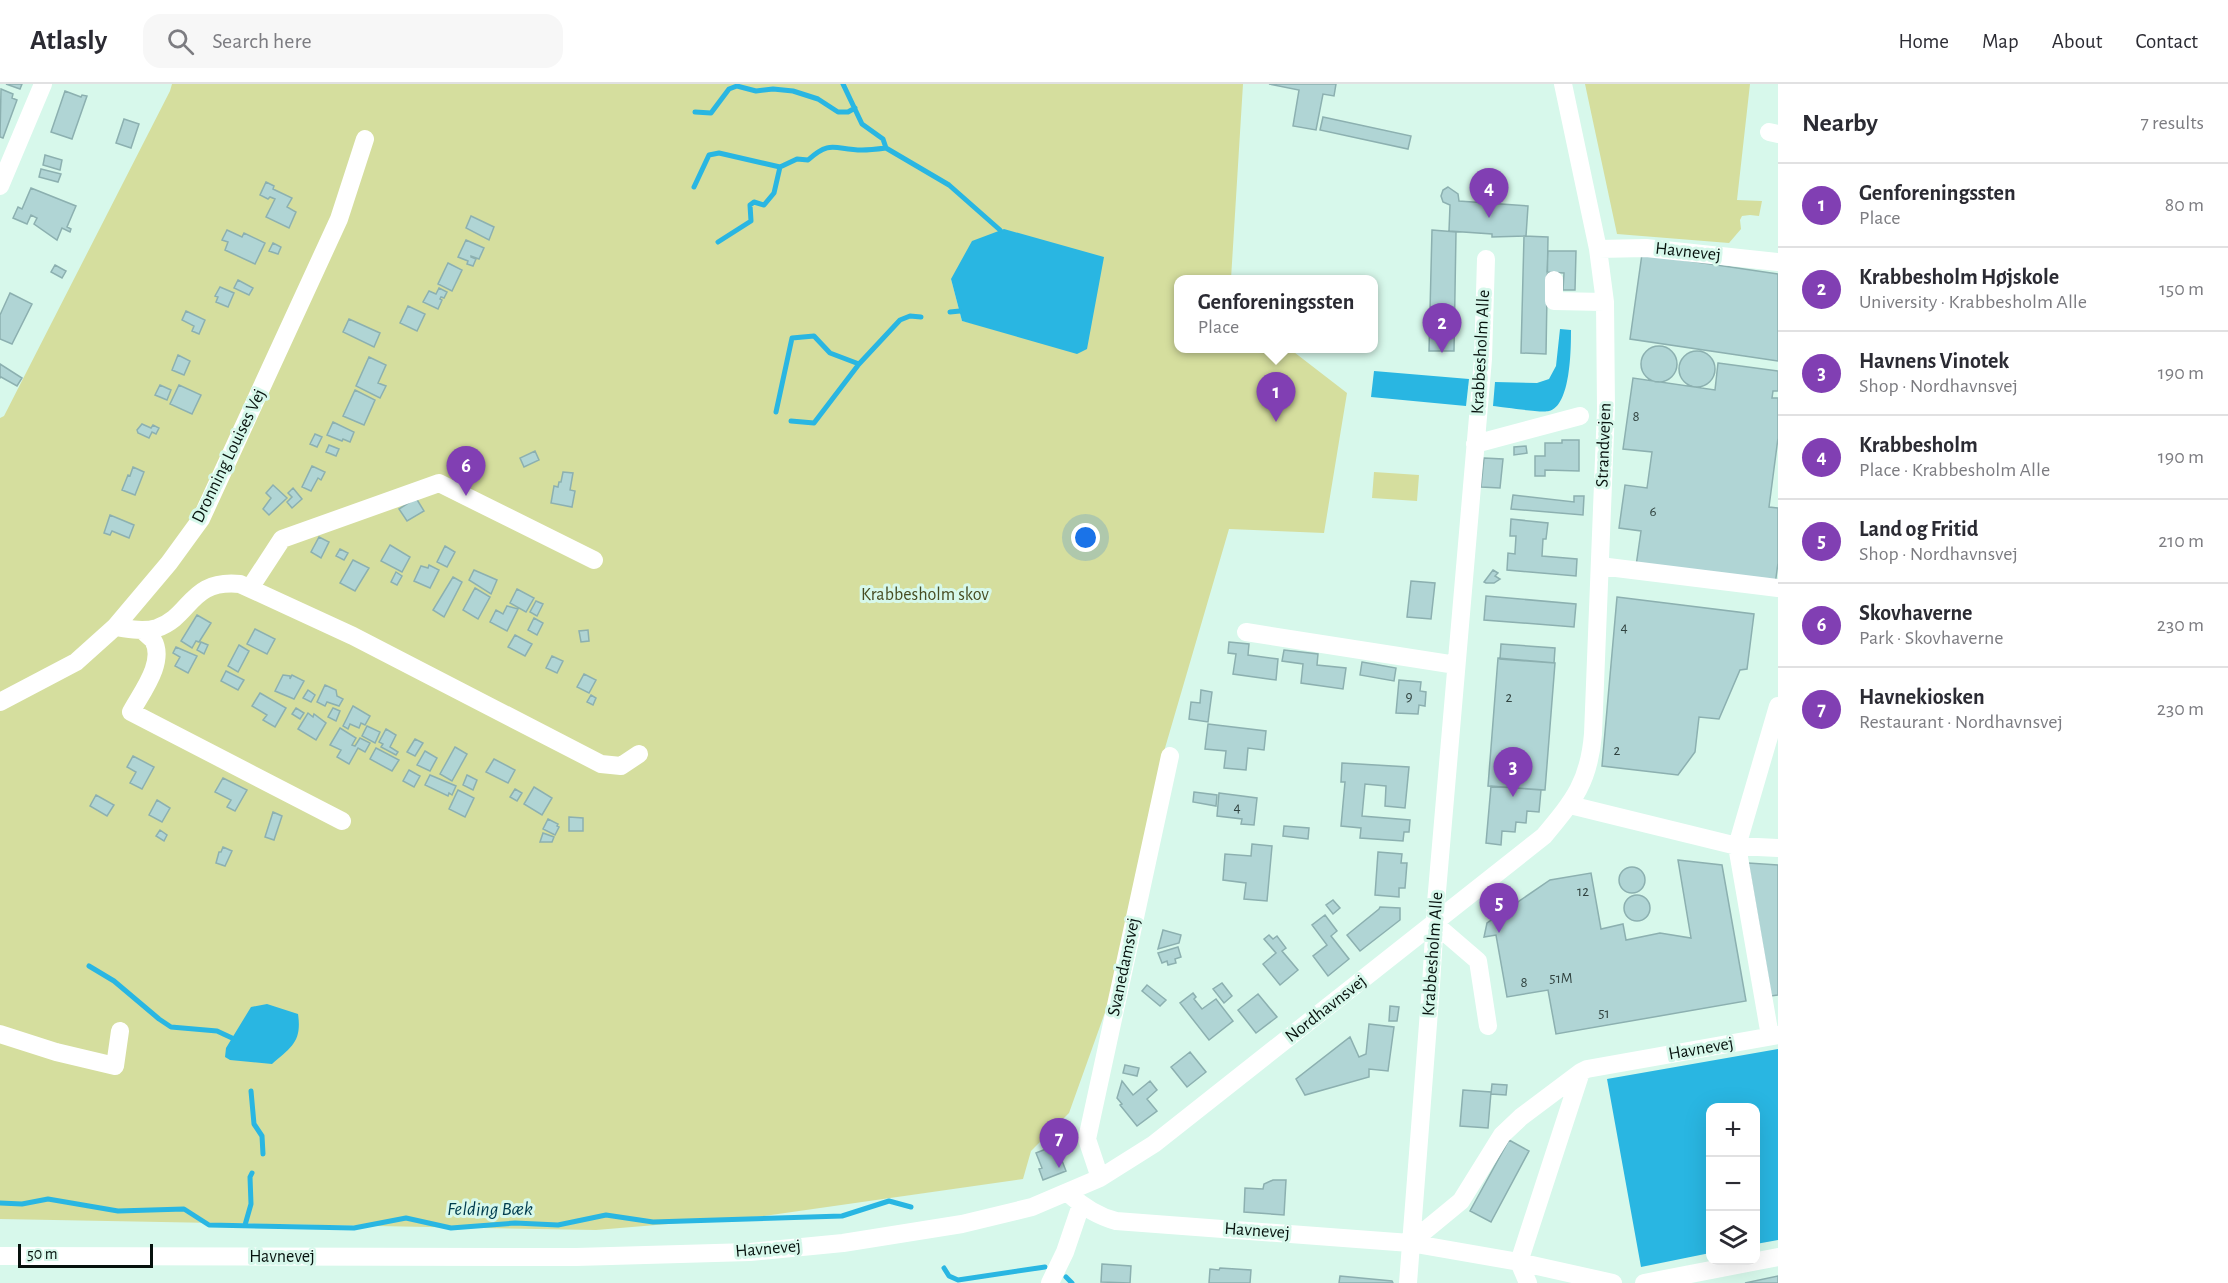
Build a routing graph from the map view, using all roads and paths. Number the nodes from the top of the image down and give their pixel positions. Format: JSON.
{"nodes":[{"id":1,"x":42,"y":84,"type":"edge"},
{"id":2,"x":1563,"y":84,"type":"edge"},
{"id":3,"x":365,"y":139,"type":"dead end"},
{"id":4,"x":0,"y":186,"type":"edge"},
{"id":5,"x":1598,"y":249,"type":"junction"},
{"id":6,"x":1486,"y":259,"type":"dead end"},
{"id":7,"x":1778,"y":262,"type":"edge"},
{"id":8,"x":1554,"y":280,"type":"dead end"},
{"id":9,"x":1605,"y":302,"type":"junction"},
{"id":10,"x":1580,"y":416,"type":"dead end"},
{"id":11,"x":1475,"y":444,"type":"junction"},
{"id":12,"x":594,"y":560,"type":"dead end"},
{"id":13,"x":1600,"y":566,"type":"junction"},
{"id":14,"x":250,"y":588,"type":"junction"},
{"id":15,"x":1778,"y":588,"type":"edge"},
{"id":16,"x":115,"y":627,"type":"junction"},
{"id":17,"x":142,"y":630,"type":"junction"},
{"id":18,"x":1246,"y":632,"type":"dead end"},
{"id":19,"x":1456,"y":665,"type":"junction"},
{"id":20,"x":0,"y":702,"type":"edge"},
{"id":21,"x":1778,"y":706,"type":"edge"},
{"id":22,"x":639,"y":754,"type":"dead end"},
{"id":23,"x":1170,"y":756,"type":"dead end"},
{"id":24,"x":1570,"y":805,"type":"junction"},
{"id":25,"x":342,"y":821,"type":"dead end"},
{"id":26,"x":1737,"y":846,"type":"junction"},
{"id":27,"x":1778,"y":848,"type":"edge"},
{"id":28,"x":1435,"y":924,"type":"junction"},
{"id":29,"x":1488,"y":1026,"type":"dead end"},
{"id":30,"x":120,"y":1031,"type":"dead end"},
{"id":31,"x":0,"y":1034,"type":"edge"},
{"id":32,"x":1774,"y":1035,"type":"edge"},
{"id":33,"x":1581,"y":1072,"type":"junction"},
{"id":34,"x":1100,"y":1178,"type":"junction"},
{"id":35,"x":1074,"y":1199,"type":"junction"},
{"id":36,"x":1410,"y":1243,"type":"junction"},
{"id":37,"x":0,"y":1256,"type":"edge"},
{"id":38,"x":1778,"y":1257,"type":"edge"},
{"id":39,"x":1519,"y":1262,"type":"junction"},
{"id":40,"x":1050,"y":1283,"type":"edge"},
{"id":41,"x":1408,"y":1283,"type":"edge"},
{"id":42,"x":1528,"y":1283,"type":"edge"},
{"id":43,"x":1613,"y":1283,"type":"edge"},
{"id":44,"x":1644,"y":1283,"type":"edge"}],
"edges":[{"from":1,"to":4,"type":"street"},
{"from":2,"to":5,"type":"street","name":"Strandvejen"},
{"from":3,"to":16,"type":"street","name":"Dronning Louises Vej"},
{"from":5,"to":7,"type":"street","name":"Havnevej"},
{"from":5,"to":9,"type":"street","name":"Strandvejen"},
{"from":6,"to":11,"type":"street","name":"Krabbesholm Alle"},
{"from":8,"to":9,"type":"street"},
{"from":9,"to":13,"type":"street","name":"Strandvejen"},
{"from":10,"to":11,"type":"street","name":"Krabbesholm Alle"},
{"from":11,"to":19,"type":"street","name":"Krabbesholm Alle"},
{"from":12,"to":14,"type":"street"},
{"from":13,"to":15,"type":"street"},
{"from":13,"to":24,"type":"street","name":"Strandvejen"},
{"from":14,"to":17,"type":"street"},
{"from":14,"to":22,"type":"street"},
{"from":16,"to":17,"type":"street"},
{"from":16,"to":20,"type":"street","name":"Dronning Louises Vej"},
{"from":17,"to":25,"type":"street"},
{"from":18,"to":19,"type":"street"},
{"from":19,"to":28,"type":"street","name":"Krabbesholm Alle"},
{"from":21,"to":26,"type":"street","name":"Havnevej"},
{"from":23,"to":34,"type":"street","name":"Svanedamsvej"},
{"from":24,"to":26,"type":"street"},
{"from":24,"to":28,"type":"street","name":"Nordhavnsvej"},
{"from":26,"to":27,"type":"street"},
{"from":26,"to":32,"type":"street","name":"Havnevej"},
{"from":28,"to":29,"type":"street"},
{"from":28,"to":34,"type":"street","name":"Nordhavnsvej"},
{"from":28,"to":36,"type":"street","name":"Krabbesholm Alle"},
{"from":30,"to":31,"type":"street"},
{"from":32,"to":33,"type":"street","name":"Havnevej"},
{"from":33,"to":36,"type":"street"},
{"from":33,"to":39,"type":"street"},
{"from":34,"to":35,"type":"street","name":"Nordhavnsvej"},
{"from":35,"to":36,"type":"street","name":"Havnevej"},
{"from":35,"to":37,"type":"street","name":"Havnevej"},
{"from":35,"to":40,"type":"street"},
{"from":36,"to":39,"type":"street","name":"Havnevej"},
{"from":36,"to":41,"type":"street","name":"Krabbesholm Alle"},
{"from":38,"to":44,"type":"street"},
{"from":39,"to":42,"type":"street"},
{"from":39,"to":43,"type":"street","name":"Havnevej"}]}
